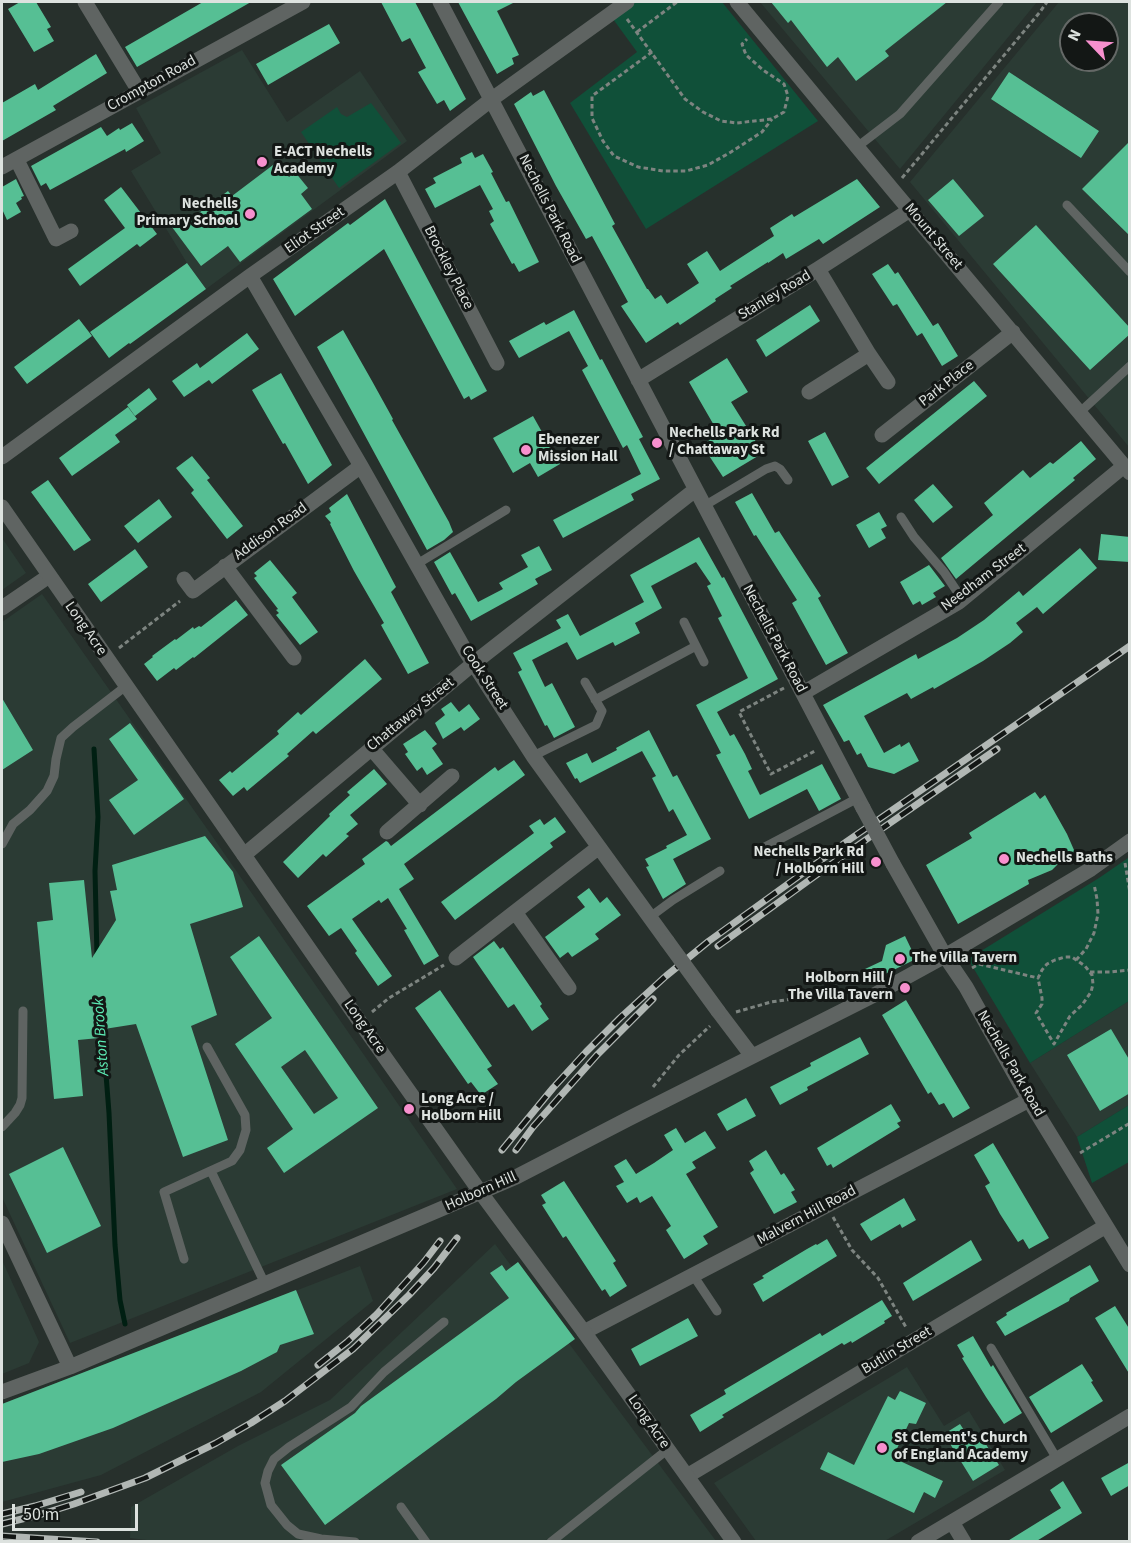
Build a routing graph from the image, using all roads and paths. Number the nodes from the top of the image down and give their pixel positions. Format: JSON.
{"nodes":[{"id":1,"x":85,"y":2,"type":"edge"},
{"id":2,"x":303,"y":2,"type":"edge"},
{"id":3,"x":440,"y":2,"type":"edge"},
{"id":4,"x":677,"y":2,"type":"edge"},
{"id":5,"x":737,"y":2,"type":"edge"},
{"id":6,"x":999,"y":2,"type":"edge"},
{"id":7,"x":1047,"y":2,"type":"edge"},
{"id":8,"x":623,"y":5,"type":"edge"},
{"id":9,"x":637,"y":32,"type":"junction"},
{"id":10,"x":765,"y":34,"type":"junction"},
{"id":11,"x":652,"y":52,"type":"junction"},
{"id":12,"x":139,"y":92,"type":"junction"},
{"id":13,"x":492,"y":99,"type":"junction"},
{"id":14,"x":772,"y":120,"type":"junction"},
{"id":15,"x":857,"y":147,"type":"junction"},
{"id":16,"x":17,"y":160,"type":"junction"},
{"id":17,"x":2,"y":167,"type":"edge"},
{"id":18,"x":398,"y":172,"type":"junction"},
{"id":19,"x":892,"y":189,"type":"junction"},
{"id":20,"x":1066,"y":205,"type":"dead end"},
{"id":21,"x":910,"y":210,"type":"junction"},
{"id":22,"x":71,"y":231,"type":"dead end"},
{"id":23,"x":818,"y":269,"type":"junction"},
{"id":24,"x":1130,"y":272,"type":"edge"},
{"id":25,"x":250,"y":276,"type":"junction"},
{"id":26,"x":1013,"y":332,"type":"junction"},
{"id":27,"x":869,"y":354,"type":"junction"},
{"id":28,"x":497,"y":363,"type":"dead end"},
{"id":29,"x":1130,"y":366,"type":"edge"},
{"id":30,"x":638,"y":380,"type":"junction"},
{"id":31,"x":888,"y":382,"type":"dead end"},
{"id":32,"x":810,"y":392,"type":"dead end"},
{"id":33,"x":1079,"y":413,"type":"junction"},
{"id":34,"x":882,"y":435,"type":"dead end"},
{"id":35,"x":2,"y":457,"type":"edge"},
{"id":36,"x":361,"y":466,"type":"junction"},
{"id":37,"x":1127,"y":470,"type":"edge"},
{"id":38,"x":788,"y":480,"type":"dead end"},
{"id":39,"x":695,"y":490,"type":"junction"},
{"id":40,"x":704,"y":506,"type":"junction"},
{"id":41,"x":2,"y":507,"type":"edge"},
{"id":42,"x":506,"y":510,"type":"dead end"},
{"id":43,"x":901,"y":517,"type":"dead end"},
{"id":44,"x":417,"y":564,"type":"junction"},
{"id":45,"x":225,"y":566,"type":"junction"},
{"id":46,"x":49,"y":576,"type":"junction"},
{"id":47,"x":189,"y":585,"type":"joint"},
{"id":48,"x":962,"y":599,"type":"junction"},
{"id":49,"x":2,"y":608,"type":"edge"},
{"id":50,"x":684,"y":622,"type":"dead end"},
{"id":51,"x":696,"y":646,"type":"junction"},
{"id":52,"x":106,"y":658,"type":"junction"},
{"id":53,"x":294,"y":658,"type":"dead end"},
{"id":54,"x":704,"y":662,"type":"dead end"},
{"id":55,"x":474,"y":663,"type":"junction"},
{"id":56,"x":585,"y":682,"type":"dead end"},
{"id":57,"x":126,"y":686,"type":"junction"},
{"id":58,"x":800,"y":688,"type":"junction"},
{"id":59,"x":595,"y":700,"type":"junction"},
{"id":60,"x":829,"y":744,"type":"junction"},
{"id":61,"x":371,"y":748,"type":"junction"},
{"id":62,"x":533,"y":756,"type":"junction"},
{"id":63,"x":453,"y":776,"type":"dead end"},
{"id":64,"x":861,"y":803,"type":"junction"},
{"id":65,"x":420,"y":805,"type":"junction"},
{"id":66,"x":387,"y":832,"type":"dead end"},
{"id":67,"x":1126,"y":843,"type":"edge"},
{"id":68,"x":2,"y":844,"type":"edge"},
{"id":69,"x":599,"y":847,"type":"junction"},
{"id":70,"x":763,"y":848,"type":"dead end"},
{"id":71,"x":244,"y":855,"type":"junction"},
{"id":72,"x":1091,"y":869,"type":"junction"},
{"id":73,"x":720,"y":871,"type":"dead end"},
{"id":74,"x":1130,"y":893,"type":"edge"},
{"id":75,"x":515,"y":912,"type":"junction"},
{"id":76,"x":650,"y":917,"type":"junction"},
{"id":77,"x":945,"y":956,"type":"junction"},
{"id":78,"x":456,"y":958,"type":"joint"},
{"id":79,"x":1076,"y":960,"type":"junction"},
{"id":80,"x":979,"y":964,"type":"dead end"},
{"id":81,"x":1130,"y":970,"type":"edge"},
{"id":82,"x":1089,"y":972,"type":"junction"},
{"id":83,"x":1038,"y":978,"type":"junction"},
{"id":84,"x":569,"y":988,"type":"dead end"},
{"id":85,"x":23,"y":1011,"type":"dead end"},
{"id":86,"x":360,"y":1022,"type":"junction"},
{"id":87,"x":207,"y":1047,"type":"dead end"},
{"id":88,"x":752,"y":1056,"type":"junction"},
{"id":89,"x":1029,"y":1100,"type":"junction"},
{"id":90,"x":1130,"y":1123,"type":"edge"},
{"id":91,"x":2,"y":1127,"type":"edge"},
{"id":92,"x":1067,"y":1161,"type":"junction"},
{"id":93,"x":211,"y":1171,"type":"junction"},
{"id":94,"x":481,"y":1193,"type":"junction"},
{"id":95,"x":826,"y":1206,"type":"junction"},
{"id":96,"x":2,"y":1223,"type":"edge"},
{"id":97,"x":1106,"y":1226,"type":"junction"},
{"id":98,"x":184,"y":1259,"type":"dead end"},
{"id":99,"x":1130,"y":1265,"type":"edge"},
{"id":100,"x":693,"y":1275,"type":"junction"},
{"id":101,"x":265,"y":1284,"type":"junction"},
{"id":102,"x":717,"y":1311,"type":"dead end"},
{"id":103,"x":444,"y":1322,"type":"dead end"},
{"id":104,"x":584,"y":1332,"type":"junction"},
{"id":105,"x":914,"y":1340,"type":"junction"},
{"id":106,"x":991,"y":1348,"type":"dead end"},
{"id":107,"x":70,"y":1367,"type":"junction"},
{"id":108,"x":2,"y":1392,"type":"edge"},
{"id":109,"x":1130,"y":1416,"type":"edge"},
{"id":110,"x":667,"y":1450,"type":"junction"},
{"id":111,"x":1058,"y":1459,"type":"junction"},
{"id":112,"x":687,"y":1476,"type":"junction"},
{"id":113,"x":401,"y":1507,"type":"dead end"},
{"id":114,"x":952,"y":1522,"type":"junction"},
{"id":115,"x":356,"y":1542,"type":"edge"},
{"id":116,"x":426,"y":1542,"type":"edge"},
{"id":117,"x":551,"y":1542,"type":"edge"},
{"id":118,"x":734,"y":1542,"type":"edge"},
{"id":119,"x":918,"y":1542,"type":"edge"},
{"id":120,"x":964,"y":1542,"type":"edge"}],
"edges":[{"from":1,"to":12,"type":"street"},
{"from":2,"to":12,"type":"street","name":"Crompton Road"},
{"from":3,"to":13,"type":"street","name":"Nechells Park Road"},
{"from":4,"to":9,"type":"path"},
{"from":5,"to":10,"type":"street","name":"Mount Street"},
{"from":6,"to":15,"type":"lane"},
{"from":7,"to":19,"type":"path"},
{"from":8,"to":9,"type":"path"},
{"from":8,"to":13,"type":"street","name":"Eliot Street"},
{"from":9,"to":11,"type":"path"},
{"from":10,"to":14,"type":"path"},
{"from":10,"to":15,"type":"street","name":"Mount Street"},
{"from":11,"to":14,"type":"path"},
{"from":11,"to":14,"type":"path"},
{"from":12,"to":16,"type":"street","name":"Crompton Road"},
{"from":13,"to":18,"type":"street","name":"Eliot Street"},
{"from":13,"to":30,"type":"street","name":"Nechells Park Road"},
{"from":15,"to":19,"type":"street","name":"Mount Street"},
{"from":16,"to":17,"type":"street","name":"Crompton Road"},
{"from":16,"to":22,"type":"street"},
{"from":18,"to":25,"type":"street","name":"Eliot Street"},
{"from":18,"to":28,"type":"street","name":"Brockley Place"},
{"from":19,"to":21,"type":"street","name":"Mount Street"},
{"from":20,"to":24,"type":"lane"},
{"from":21,"to":23,"type":"street","name":"Stanley Road"},
{"from":21,"to":26,"type":"street","name":"Mount Street"},
{"from":23,"to":27,"type":"street"},
{"from":23,"to":30,"type":"street","name":"Stanley Road"},
{"from":25,"to":35,"type":"street","name":"Eliot Street"},
{"from":25,"to":36,"type":"street","name":"Cook Street"},
{"from":26,"to":33,"type":"street","name":"Mount Street"},
{"from":26,"to":34,"type":"street","name":"Park Place"},
{"from":27,"to":31,"type":"street"},
{"from":27,"to":32,"type":"street"},
{"from":29,"to":33,"type":"lane"},
{"from":30,"to":39,"type":"street","name":"Nechells Park Road"},
{"from":33,"to":37,"type":"street","name":"Mount Street"},
{"from":36,"to":44,"type":"street","name":"Cook Street"},
{"from":36,"to":45,"type":"street","name":"Addison Road"},
{"from":37,"to":48,"type":"street","name":"Needham Street"},
{"from":38,"to":40,"type":"lane"},
{"from":39,"to":40,"type":"street","name":"Nechells Park Road"},
{"from":39,"to":55,"type":"street","name":"Chattaway Street"},
{"from":40,"to":58,"type":"street","name":"Nechells Park Road"},
{"from":41,"to":46,"type":"street","name":"Long Acre"},
{"from":42,"to":44,"type":"lane"},
{"from":43,"to":48,"type":"lane"},
{"from":44,"to":55,"type":"street","name":"Cook Street"},
{"from":45,"to":47,"type":"street","name":"Addison Road"},
{"from":45,"to":53,"type":"street"},
{"from":46,"to":49,"type":"street"},
{"from":46,"to":52,"type":"street","name":"Long Acre"},
{"from":47,"to":52,"type":"path"},
{"from":48,"to":58,"type":"street","name":"Needham Street"},
{"from":50,"to":51,"type":"lane"},
{"from":51,"to":54,"type":"lane"},
{"from":51,"to":59,"type":"lane"},
{"from":52,"to":57,"type":"street","name":"Long Acre"},
{"from":55,"to":61,"type":"street","name":"Chattaway Street"},
{"from":55,"to":62,"type":"street","name":"Cook Street"},
{"from":56,"to":59,"type":"lane"},
{"from":57,"to":68,"type":"lane"},
{"from":57,"to":71,"type":"street","name":"Long Acre"},
{"from":58,"to":60,"type":"street","name":"Nechells Park Road"},
{"from":58,"to":60,"type":"path"},
{"from":59,"to":62,"type":"lane"},
{"from":60,"to":64,"type":"street","name":"Nechells Park Road"},
{"from":61,"to":65,"type":"street"},
{"from":61,"to":71,"type":"street","name":"Chattaway Street"},
{"from":62,"to":69,"type":"street","name":"Cook Street"},
{"from":63,"to":65,"type":"street"},
{"from":64,"to":70,"type":"lane"},
{"from":64,"to":77,"type":"street","name":"Nechells Park Road","bridge":true},
{"from":65,"to":66,"type":"street"},
{"from":67,"to":72,"type":"street","name":"Holborn Hill"},
{"from":67,"to":74,"type":"path"},
{"from":69,"to":75,"type":"street"},
{"from":69,"to":76,"type":"street","name":"Cook Street"},
{"from":71,"to":86,"type":"street","name":"Long Acre"},
{"from":72,"to":77,"type":"street","name":"Holborn Hill"},
{"from":72,"to":79,"type":"path"},
{"from":73,"to":76,"type":"lane"},
{"from":75,"to":78,"type":"street"},
{"from":75,"to":84,"type":"street"},
{"from":76,"to":88,"type":"street","name":"Cook Street","bridge":true},
{"from":77,"to":88,"type":"street","name":"Holborn Hill"},
{"from":77,"to":89,"type":"street","name":"Nechells Park Road"},
{"from":78,"to":86,"type":"path"},
{"from":79,"to":82,"type":"path"},
{"from":79,"to":83,"type":"path"},
{"from":80,"to":83,"type":"path"},
{"from":81,"to":82,"type":"path"},
{"from":82,"to":83,"type":"path"},
{"from":85,"to":91,"type":"lane"},
{"from":86,"to":94,"type":"street","name":"Long Acre"},
{"from":87,"to":93,"type":"lane"},
{"from":88,"to":94,"type":"street","name":"Holborn Hill"},
{"from":89,"to":92,"type":"street","name":"Nechells Park Road"},
{"from":89,"to":95,"type":"street","name":"Malvern Hill Road"},
{"from":90,"to":92,"type":"path"},
{"from":92,"to":97,"type":"street","name":"Nechells Park Road"},
{"from":93,"to":98,"type":"lane"},
{"from":93,"to":101,"type":"lane"},
{"from":94,"to":101,"type":"street","name":"Holborn Hill"},
{"from":94,"to":104,"type":"street","name":"Long Acre"},
{"from":95,"to":100,"type":"street","name":"Malvern Hill Road"},
{"from":95,"to":105,"type":"path"},
{"from":96,"to":107,"type":"street"},
{"from":97,"to":99,"type":"street","name":"Nechells Park Road"},
{"from":97,"to":105,"type":"street","name":"Butlin Street"},
{"from":100,"to":102,"type":"lane"},
{"from":100,"to":104,"type":"street","name":"Malvern Hill Road"},
{"from":101,"to":107,"type":"street","name":"Holborn Hill"},
{"from":103,"to":115,"type":"lane"},
{"from":104,"to":110,"type":"street","name":"Long Acre"},
{"from":105,"to":112,"type":"street","name":"Butlin Street"},
{"from":106,"to":111,"type":"lane"},
{"from":107,"to":108,"type":"street","name":"Holborn Hill"},
{"from":109,"to":111,"type":"street"},
{"from":110,"to":112,"type":"street","name":"Long Acre"},
{"from":110,"to":117,"type":"lane"},
{"from":111,"to":114,"type":"street"},
{"from":112,"to":118,"type":"street","name":"Long Acre"},
{"from":113,"to":116,"type":"lane"},
{"from":114,"to":119,"type":"street"},
{"from":114,"to":120,"type":"street"}]}
